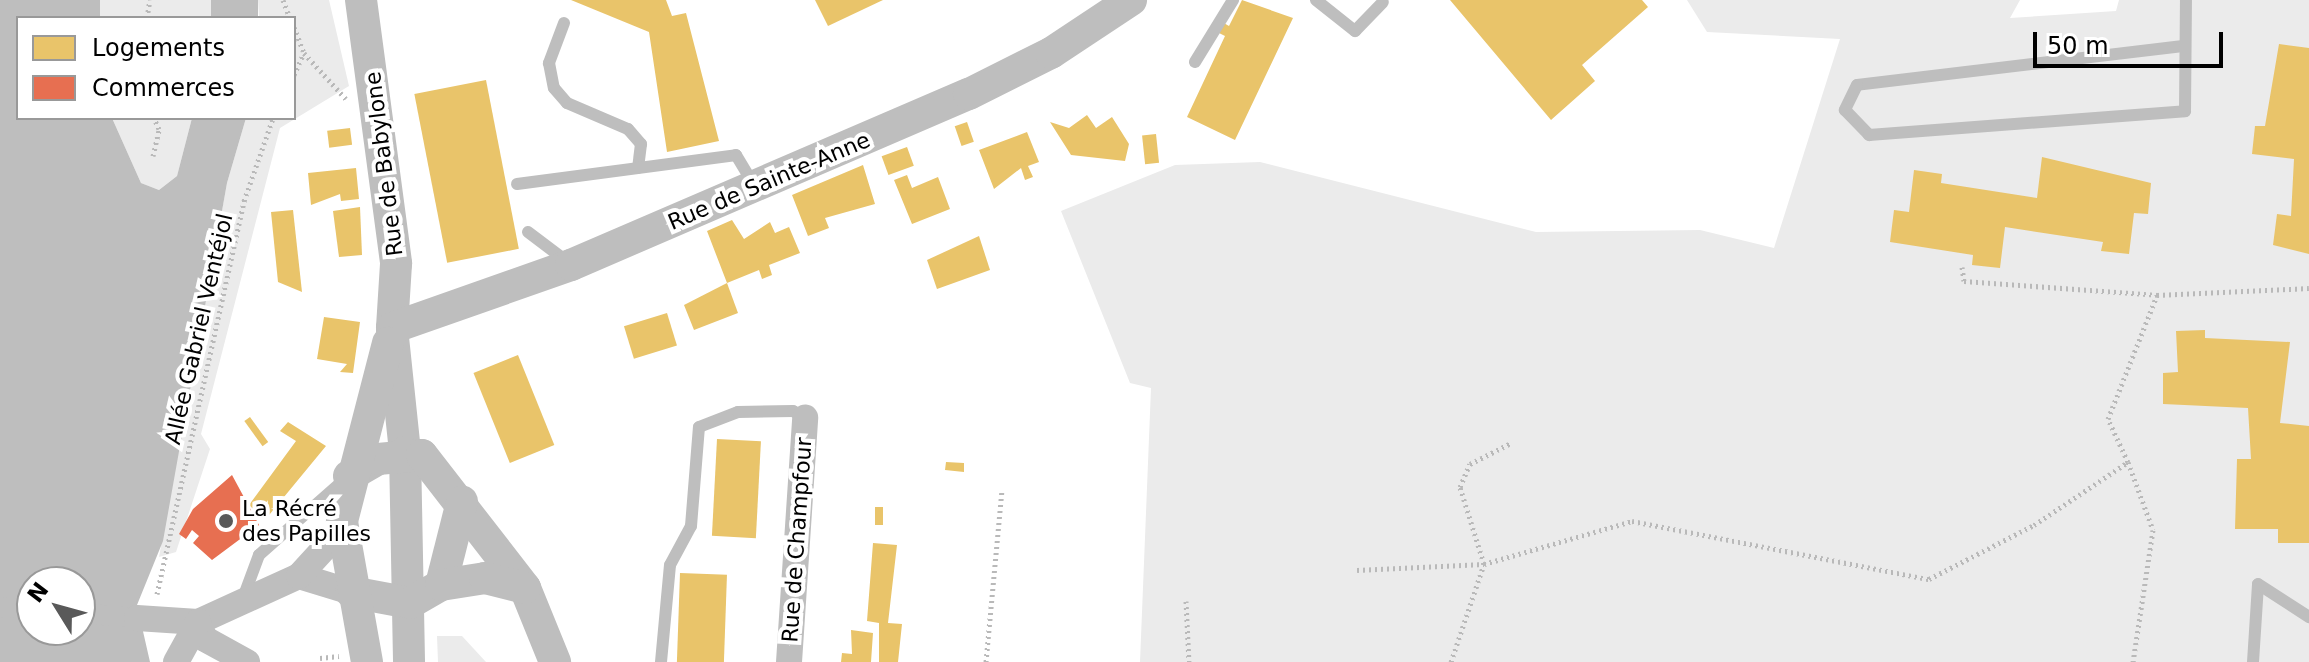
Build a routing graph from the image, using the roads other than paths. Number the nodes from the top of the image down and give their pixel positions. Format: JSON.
{"nodes":[{"id":1,"x":361,"y":0,"type":"edge"},
{"id":2,"x":1131,"y":0,"type":"edge"},
{"id":3,"x":1233,"y":0,"type":"edge"},
{"id":4,"x":1316,"y":0,"type":"edge"},
{"id":5,"x":2186,"y":0,"type":"edge"},
{"id":6,"x":1383,"y":2,"type":"edge"},
{"id":7,"x":564,"y":23,"type":"dead end"},
{"id":8,"x":2183,"y":46,"type":"junction"},
{"id":9,"x":1195,"y":62,"type":"dead end"},
{"id":10,"x":638,"y":168,"type":"junction"},
{"id":11,"x":517,"y":184,"type":"dead end"},
{"id":12,"x":755,"y":187,"type":"junction"},
{"id":13,"x":528,"y":232,"type":"dead end"},
{"id":14,"x":571,"y":265,"type":"junction"},
{"id":15,"x":392,"y":328,"type":"junction"},
{"id":16,"x":805,"y":418,"type":"joint"},
{"id":17,"x":405,"y":452,"type":"junction"},
{"id":18,"x":349,"y":476,"type":"junction"},
{"id":19,"x":462,"y":502,"type":"junction"},
{"id":20,"x":343,"y":528,"type":"junction"},
{"id":21,"x":299,"y":576,"type":"junction"},
{"id":22,"x":441,"y":585,"type":"junction"},
{"id":23,"x":525,"y":588,"type":"junction"},
{"id":24,"x":351,"y":592,"type":"junction"},
{"id":25,"x":243,"y":599,"type":"junction"},
{"id":26,"x":410,"y":603,"type":"junction"},
{"id":27,"x":96,"y":614,"type":"edge"},
{"id":28,"x":2309,"y":617,"type":"edge"},
{"id":29,"x":137,"y":618,"type":"joint"},
{"id":30,"x":198,"y":622,"type":"junction"},
{"id":31,"x":176,"y":662,"type":"edge"},
{"id":32,"x":247,"y":662,"type":"edge"},
{"id":33,"x":367,"y":662,"type":"edge"},
{"id":34,"x":409,"y":662,"type":"edge"},
{"id":35,"x":555,"y":662,"type":"edge"},
{"id":36,"x":661,"y":662,"type":"edge"},
{"id":37,"x":789,"y":662,"type":"edge"},
{"id":38,"x":2253,"y":662,"type":"edge"}],
"edges":[{"from":1,"to":15,"type":"street","name":"Rue de Babylone"},
{"from":2,"to":12,"type":"street","name":"Rue de Sainte-Anne"},
{"from":3,"to":9,"type":"lane"},
{"from":4,"to":6,"type":"lane"},
{"from":5,"to":8,"type":"lane"},
{"from":7,"to":10,"type":"lane"},
{"from":8,"to":8,"type":"lane"},
{"from":10,"to":11,"type":"lane"},
{"from":10,"to":12,"type":"lane"},
{"from":12,"to":14,"type":"street","name":"Rue de Sainte-Anne"},
{"from":13,"to":14,"type":"lane"},
{"from":14,"to":15,"type":"street","name":"Rue de Sainte-Anne"},
{"from":15,"to":17,"type":"street","name":"Rue de Babylone"},
{"from":15,"to":18,"type":"street","name":"Rue de Babylone"},
{"from":16,"to":36,"type":"lane"},
{"from":16,"to":37,"type":"street","name":"Rue de Champfour"},
{"from":17,"to":18,"type":"street"},
{"from":17,"to":19,"type":"street"},
{"from":17,"to":26,"type":"street","name":"Rue de Babylone"},
{"from":18,"to":20,"type":"street","name":"Rue de Babylone"},
{"from":18,"to":25,"type":"lane"},
{"from":19,"to":22,"type":"street"},
{"from":19,"to":23,"type":"street"},
{"from":20,"to":21,"type":"street"},
{"from":20,"to":24,"type":"street","name":"Rue de Babylone"},
{"from":21,"to":24,"type":"street"},
{"from":21,"to":25,"type":"street"},
{"from":22,"to":23,"type":"street"},
{"from":22,"to":26,"type":"street"},
{"from":23,"to":35,"type":"street"},
{"from":24,"to":26,"type":"street"},
{"from":24,"to":33,"type":"street","name":"Rue de Babylone"},
{"from":25,"to":30,"type":"street"},
{"from":26,"to":34,"type":"street","name":"Rue de Babylone"},
{"from":27,"to":29,"type":"street"},
{"from":28,"to":38,"type":"lane"},
{"from":29,"to":30,"type":"street"},
{"from":30,"to":31,"type":"street"},
{"from":30,"to":32,"type":"street"}]}
